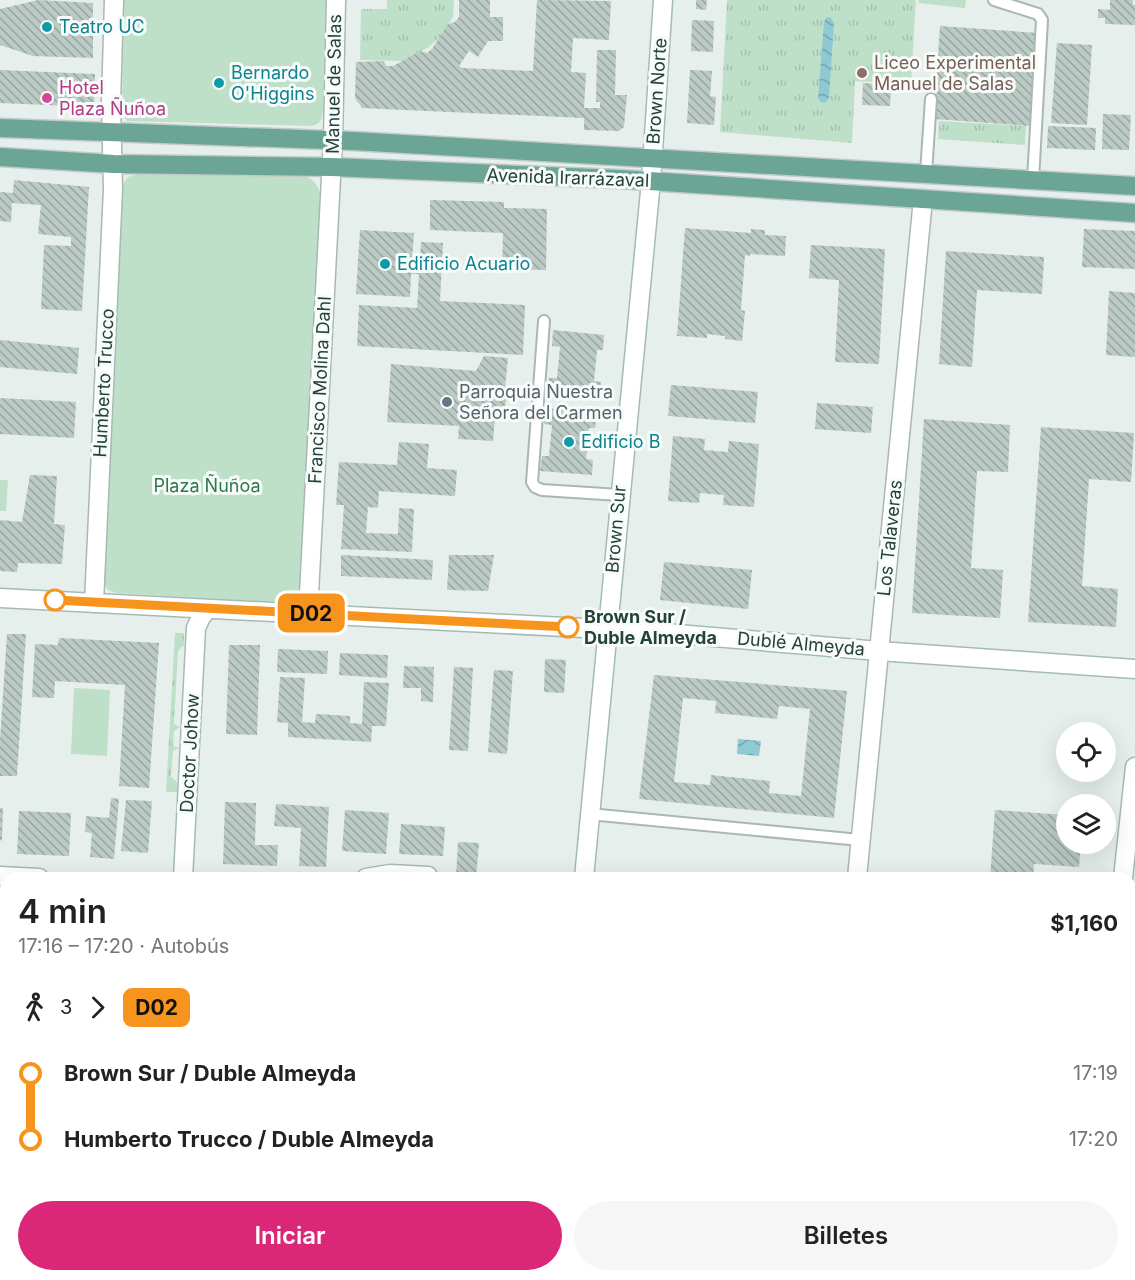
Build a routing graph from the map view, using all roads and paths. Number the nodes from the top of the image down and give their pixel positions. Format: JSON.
{"nodes":[{"id":1,"x":114,"y":0,"type":"edge"},
{"id":2,"x":336,"y":0,"type":"edge"},
{"id":3,"x":663,"y":0,"type":"edge"},
{"id":4,"x":994,"y":0,"type":"edge"},
{"id":5,"x":1015,"y":4,"type":"edge"},
{"id":6,"x":931,"y":99,"type":"dead end"},
{"id":7,"x":0,"y":128,"type":"edge"},
{"id":8,"x":113,"y":134,"type":"junction"},
{"id":9,"x":333,"y":140,"type":"junction"},
{"id":10,"x":0,"y":157,"type":"edge"},
{"id":11,"x":653,"y":157,"type":"junction"},
{"id":12,"x":114,"y":164,"type":"junction"},
{"id":13,"x":332,"y":167,"type":"junction"},
{"id":14,"x":926,"y":173,"type":"junction"},
{"id":15,"x":1033,"y":180,"type":"junction"},
{"id":16,"x":651,"y":181,"type":"junction"},
{"id":17,"x":1135,"y":186,"type":"edge"},
{"id":18,"x":923,"y":198,"type":"junction"},
{"id":19,"x":1135,"y":213,"type":"edge"},
{"id":20,"x":544,"y":321,"type":"dead end"},
{"id":21,"x":620,"y":495,"type":"junction"},
{"id":22,"x":0,"y":598,"type":"edge"},
{"id":23,"x":94,"y":603,"type":"junction"},
{"id":24,"x":184,"y":608,"type":"junction"},
{"id":25,"x":207,"y":610,"type":"junction"},
{"id":26,"x":308,"y":613,"type":"junction"},
{"id":27,"x":196,"y":628,"type":"junction"},
{"id":28,"x":606,"y":629,"type":"junction"},
{"id":29,"x":879,"y":651,"type":"junction"},
{"id":30,"x":1135,"y":669,"type":"edge"},
{"id":31,"x":1135,"y":767,"type":"edge"},
{"id":32,"x":590,"y":814,"type":"junction"},
{"id":33,"x":860,"y":840,"type":"junction"},
{"id":34,"x":183,"y":872,"type":"edge"},
{"id":35,"x":585,"y":872,"type":"edge"},
{"id":36,"x":857,"y":872,"type":"edge"},
{"id":37,"x":1124,"y":872,"type":"edge"}],
"edges":[{"from":1,"to":8,"type":"street","name":"Humberto Trucco"},
{"from":2,"to":9,"type":"street","name":"Manuel de Salas"},
{"from":3,"to":11,"type":"street","name":"Brown Norte"},
{"from":4,"to":5,"type":"lane"},
{"from":5,"to":15,"type":"lane"},
{"from":6,"to":14,"type":"lane"},
{"from":7,"to":8,"type":"main road","name":"Avenida Irarrázaval"},
{"from":8,"to":9,"type":"main road","name":"Avenida Irarrázaval"},
{"from":8,"to":12,"type":"street","name":"Humberto Trucco"},
{"from":9,"to":11,"type":"main road","name":"Avenida Irarrázaval"},
{"from":9,"to":13,"type":"street","name":"Manuel de Salas"},
{"from":10,"to":12,"type":"main road","name":"Avenida Irarrázaval"},
{"from":11,"to":14,"type":"main road","name":"Avenida Irarrázaval"},
{"from":11,"to":16,"type":"street","name":"Brown Norte"},
{"from":12,"to":13,"type":"main road","name":"Avenida Irarrázaval"},
{"from":12,"to":23,"type":"street","name":"Humberto Trucco"},
{"from":13,"to":16,"type":"main road","name":"Avenida Irarrázaval"},
{"from":13,"to":26,"type":"street","name":"Francisco Molina Dahl"},
{"from":14,"to":15,"type":"main road","name":"Avenida Irarrázaval"},
{"from":15,"to":17,"type":"main road","name":"Avenida Irarrázaval"},
{"from":16,"to":18,"type":"main road","name":"Avenida Irarrázaval"},
{"from":16,"to":21,"type":"street","name":"Brown Sur"},
{"from":18,"to":19,"type":"main road","name":"Avenida Irarrázaval"},
{"from":18,"to":29,"type":"street","name":"Los Talaveras"},
{"from":20,"to":21,"type":"lane"},
{"from":21,"to":28,"type":"street","name":"Brown Sur"},
{"from":22,"to":23,"type":"street","name":"Dublé Almeyda"},
{"from":23,"to":24,"type":"street","name":"Dublé Almeyda"},
{"from":24,"to":25,"type":"street","name":"Dublé Almeyda"},
{"from":24,"to":27,"type":"street"},
{"from":25,"to":26,"type":"street","name":"Dublé Almeyda"},
{"from":25,"to":27,"type":"street","name":"Doctor Johow"},
{"from":26,"to":28,"type":"street","name":"Dublé Almeyda"},
{"from":27,"to":34,"type":"street","name":"Doctor Johow"},
{"from":28,"to":29,"type":"street","name":"Dublé Almeyda"},
{"from":28,"to":32,"type":"street","name":"Brown Sur"},
{"from":29,"to":30,"type":"street","name":"Dublé Almeyda"},
{"from":29,"to":33,"type":"street","name":"Los Talaveras"},
{"from":31,"to":37,"type":"street"},
{"from":32,"to":33,"type":"lane"},
{"from":32,"to":35,"type":"street","name":"Brown Sur"},
{"from":33,"to":36,"type":"street","name":"Los Talaveras"}]}
